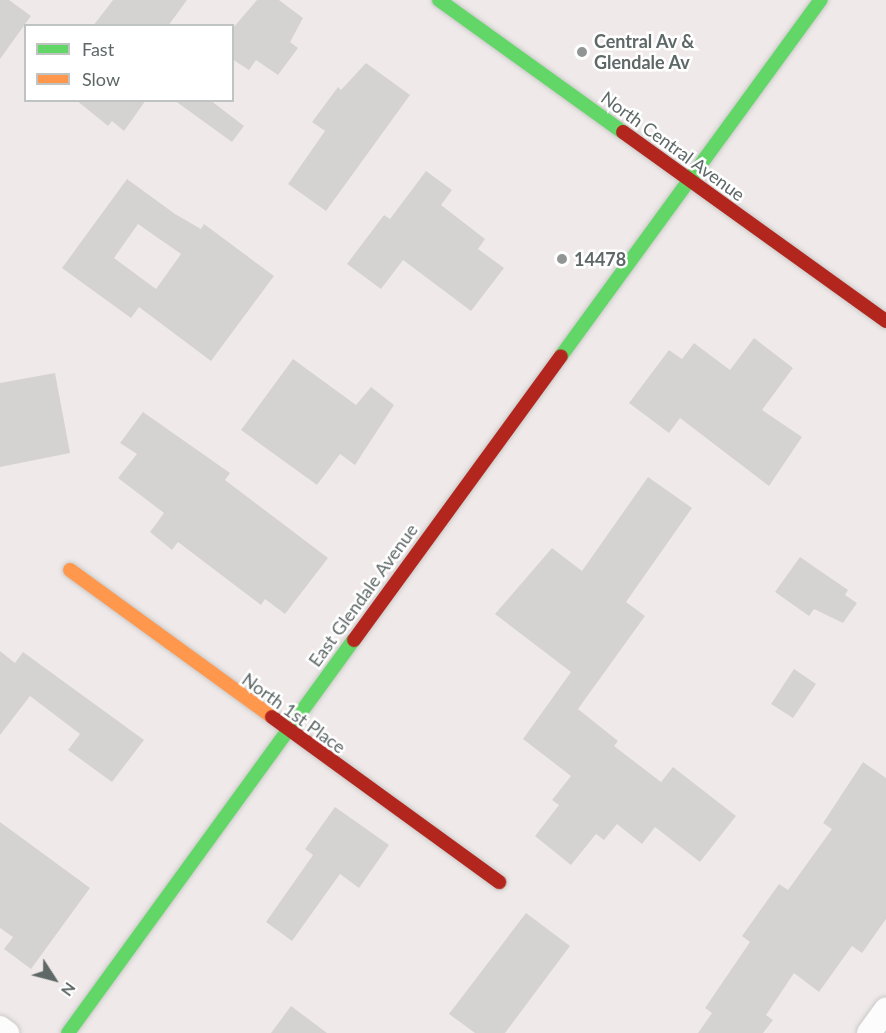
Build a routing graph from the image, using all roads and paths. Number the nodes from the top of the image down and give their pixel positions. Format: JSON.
{"nodes":[{"id":1,"x":439,"y":0,"type":"edge"},
{"id":2,"x":821,"y":0,"type":"edge"},
{"id":3,"x":688,"y":180,"type":"junction"},
{"id":4,"x":886,"y":321,"type":"edge"},
{"id":5,"x":70,"y":570,"type":"dead end"},
{"id":6,"x":287,"y":730,"type":"junction"},
{"id":7,"x":499,"y":882,"type":"dead end"},
{"id":8,"x":886,"y":1010,"type":"edge"},
{"id":9,"x":0,"y":1028,"type":"edge"},
{"id":10,"x":7,"y":1033,"type":"edge"},
{"id":11,"x":68,"y":1033,"type":"edge"},
{"id":12,"x":869,"y":1033,"type":"edge"}],
"edges":[{"from":1,"to":3,"type":"main road","name":"North Central Avenue"},
{"from":2,"to":3,"type":"main road","name":"East Glendale Avenue"},
{"from":3,"to":4,"type":"main road","name":"North Central Avenue"},
{"from":3,"to":6,"type":"main road","name":"East Glendale Avenue"},
{"from":5,"to":6,"type":"main road","name":"North 1st Place"},
{"from":6,"to":7,"type":"main road","name":"North 1st Place"},
{"from":6,"to":11,"type":"main road","name":"East Glendale Avenue"},
{"from":8,"to":12,"type":"street"},
{"from":9,"to":10,"type":"street"}]}
